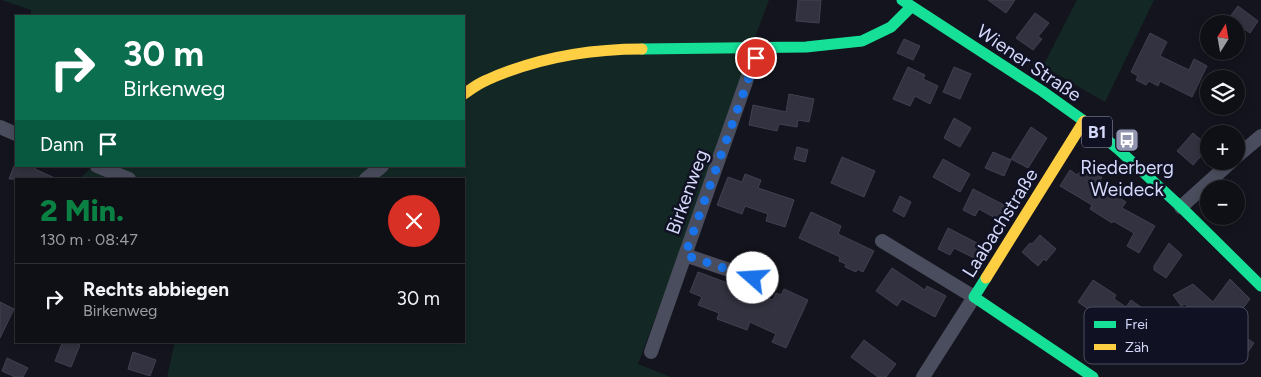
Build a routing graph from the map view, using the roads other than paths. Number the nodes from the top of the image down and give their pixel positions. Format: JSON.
{"nodes":[{"id":1,"x":906,"y":4,"type":"edge"},
{"id":2,"x":765,"y":48,"type":"junction"},
{"id":3,"x":465,"y":93,"type":"edge"},
{"id":4,"x":1084,"y":121,"type":"junction"},
{"id":5,"x":0,"y":127,"type":"edge"},
{"id":6,"x":15,"y":134,"type":"edge"},
{"id":7,"x":1261,"y":136,"type":"edge"},
{"id":8,"x":1245,"y":149,"type":"edge"},
{"id":9,"x":99,"y":167,"type":"edge"},
{"id":10,"x":381,"y":167,"type":"edge"},
{"id":11,"x":1222,"y":170,"type":"edge"},
{"id":12,"x":126,"y":178,"type":"edge"},
{"id":13,"x":367,"y":178,"type":"edge"},
{"id":14,"x":1181,"y":207,"type":"junction"},
{"id":15,"x":882,"y":241,"type":"dead end"},
{"id":16,"x":685,"y":255,"type":"junction"},
{"id":17,"x":753,"y":278,"type":"dead end"},
{"id":18,"x":1261,"y":286,"type":"edge"},
{"id":19,"x":974,"y":297,"type":"junction"},
{"id":20,"x":651,"y":352,"type":"dead end"},
{"id":21,"x":923,"y":377,"type":"edge"},
{"id":22,"x":1093,"y":377,"type":"edge"}],
"edges":[{"from":1,"to":2,"type":"street"},
{"from":1,"to":4,"type":"street","name":"Wiener Straße","number":"B1"},
{"from":2,"to":3,"type":"street"},
{"from":2,"to":16,"type":"street","name":"Birkenweg"},
{"from":4,"to":14,"type":"street","name":"Wiener Straße","number":"B1"},
{"from":4,"to":19,"type":"street","name":"Laabachstraße"},
{"from":5,"to":6,"type":"street"},
{"from":7,"to":8,"type":"street"},
{"from":9,"to":12,"type":"street"},
{"from":10,"to":13,"type":"street"},
{"from":11,"to":14,"type":"street"},
{"from":14,"to":18,"type":"street","name":"Wiener Straße","number":"B1"},
{"from":15,"to":19,"type":"street"},
{"from":16,"to":17,"type":"street"},
{"from":16,"to":20,"type":"street","name":"Birkenweg"},
{"from":19,"to":21,"type":"street"},
{"from":19,"to":22,"type":"street","name":"Laabachstraße"}]}
